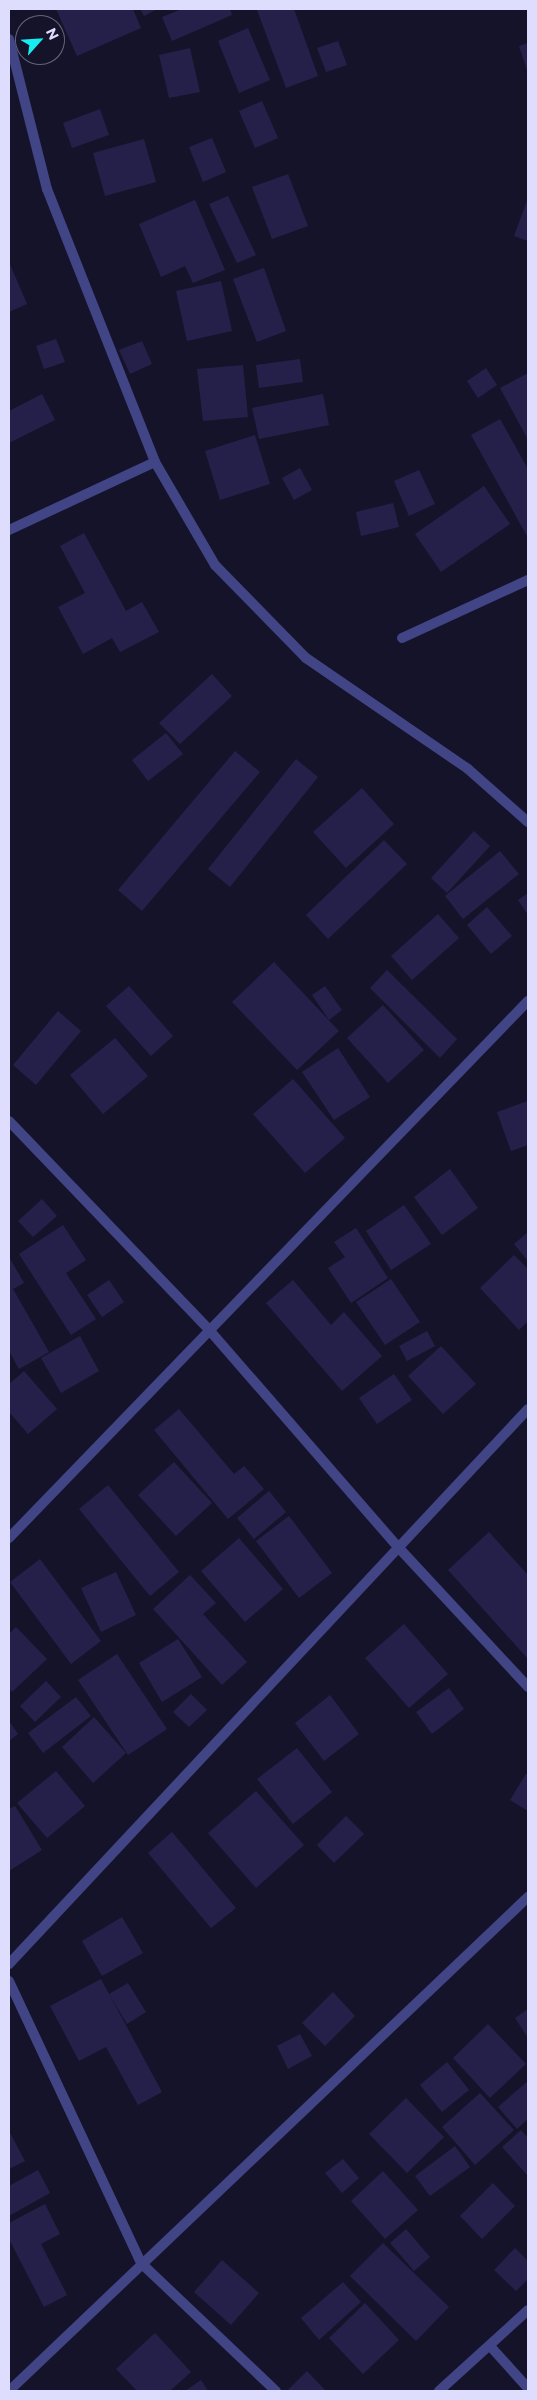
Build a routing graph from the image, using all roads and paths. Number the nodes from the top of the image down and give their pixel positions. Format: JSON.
{"nodes":[{"id":1,"x":9,"y":38,"type":"edge"},
{"id":2,"x":154,"y":462,"type":"junction"},
{"id":3,"x":9,"y":530,"type":"edge"},
{"id":4,"x":528,"y":580,"type":"edge"},
{"id":5,"x":402,"y":638,"type":"dead end"},
{"id":6,"x":528,"y":822,"type":"edge"},
{"id":7,"x":528,"y":1001,"type":"edge"},
{"id":8,"x":9,"y":1121,"type":"edge"},
{"id":9,"x":211,"y":1332,"type":"junction"},
{"id":10,"x":528,"y":1409,"type":"edge"},
{"id":11,"x":9,"y":1538,"type":"edge"},
{"id":12,"x":398,"y":1547,"type":"junction"},
{"id":13,"x":528,"y":1687,"type":"edge"},
{"id":14,"x":528,"y":1897,"type":"edge"},
{"id":15,"x":9,"y":1964,"type":"edge"},
{"id":16,"x":9,"y":1981,"type":"edge"},
{"id":17,"x":141,"y":2263,"type":"junction"},
{"id":18,"x":528,"y":2310,"type":"edge"},
{"id":19,"x":490,"y":2346,"type":"junction"},
{"id":20,"x":528,"y":2388,"type":"edge"},
{"id":21,"x":9,"y":2391,"type":"edge"},
{"id":22,"x":276,"y":2391,"type":"edge"},
{"id":23,"x":438,"y":2391,"type":"edge"}],
"edges":[{"from":1,"to":2,"type":"street"},
{"from":2,"to":3,"type":"street"},
{"from":2,"to":6,"type":"street"},
{"from":4,"to":5,"type":"street"},
{"from":7,"to":9,"type":"street"},
{"from":8,"to":9,"type":"street"},
{"from":9,"to":11,"type":"street"},
{"from":9,"to":12,"type":"street"},
{"from":10,"to":12,"type":"street"},
{"from":12,"to":13,"type":"street"},
{"from":12,"to":15,"type":"street"},
{"from":14,"to":17,"type":"street"},
{"from":16,"to":17,"type":"street"},
{"from":17,"to":21,"type":"street"},
{"from":17,"to":22,"type":"street"},
{"from":18,"to":19,"type":"street"},
{"from":19,"to":20,"type":"street"},
{"from":19,"to":23,"type":"street"}]}
